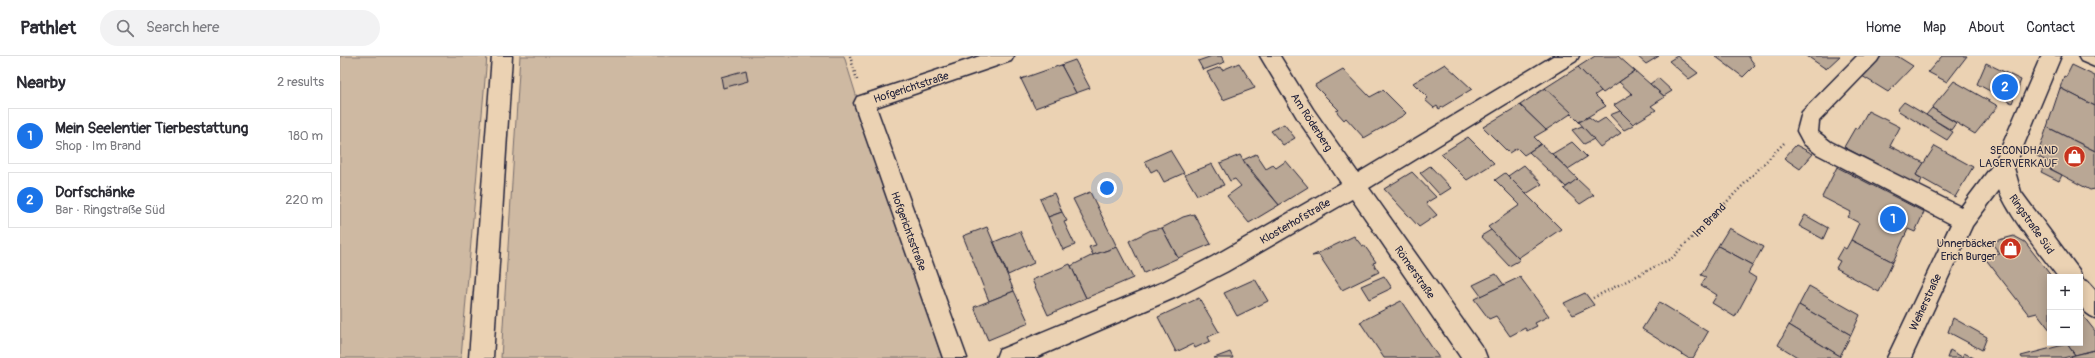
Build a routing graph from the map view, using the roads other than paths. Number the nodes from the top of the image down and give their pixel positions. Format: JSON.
{"nodes":[{"id":1,"x":502,"y":56,"type":"edge"},
{"id":2,"x":1004,"y":56,"type":"edge"},
{"id":3,"x":1270,"y":56,"type":"edge"},
{"id":4,"x":1569,"y":56,"type":"edge"},
{"id":5,"x":1870,"y":56,"type":"edge"},
{"id":6,"x":2051,"y":56,"type":"edge"},
{"id":7,"x":2088,"y":56,"type":"edge"},
{"id":8,"x":2095,"y":59,"type":"edge"},
{"id":9,"x":864,"y":103,"type":"joint"},
{"id":10,"x":2004,"y":167,"type":"junction"},
{"id":11,"x":1356,"y":186,"type":"junction"},
{"id":12,"x":1964,"y":220,"type":"junction"},
{"id":13,"x":2069,"y":274,"type":"edge"},
{"id":14,"x":2083,"y":293,"type":"edge"},
{"id":15,"x":2095,"y":308,"type":"edge"},
{"id":16,"x":481,"y":358,"type":"edge"},
{"id":17,"x":955,"y":358,"type":"edge"},
{"id":18,"x":1008,"y":358,"type":"edge"},
{"id":19,"x":1475,"y":358,"type":"edge"},
{"id":20,"x":1899,"y":358,"type":"edge"}],
"edges":[{"from":1,"to":16,"type":"street"},
{"from":2,"to":9,"type":"street","name":"Hofgerichtstraße"},
{"from":3,"to":11,"type":"street","name":"Am Röderberg"},
{"from":4,"to":11,"type":"street","name":"Klosterhofstraße"},
{"from":5,"to":12,"type":"street"},
{"from":6,"to":10,"type":"street"},
{"from":7,"to":8,"type":"street"},
{"from":9,"to":17,"type":"street","name":"Hofgerichtsstraße"},
{"from":10,"to":12,"type":"street","name":"Weiherstraße"},
{"from":10,"to":13,"type":"street","name":"Ringstraße Süd"},
{"from":11,"to":18,"type":"street","name":"Klosterhofstraße"},
{"from":11,"to":19,"type":"street","name":"Römerstraße"},
{"from":12,"to":20,"type":"street","name":"Weiherstraße"},
{"from":14,"to":15,"type":"street"}]}
